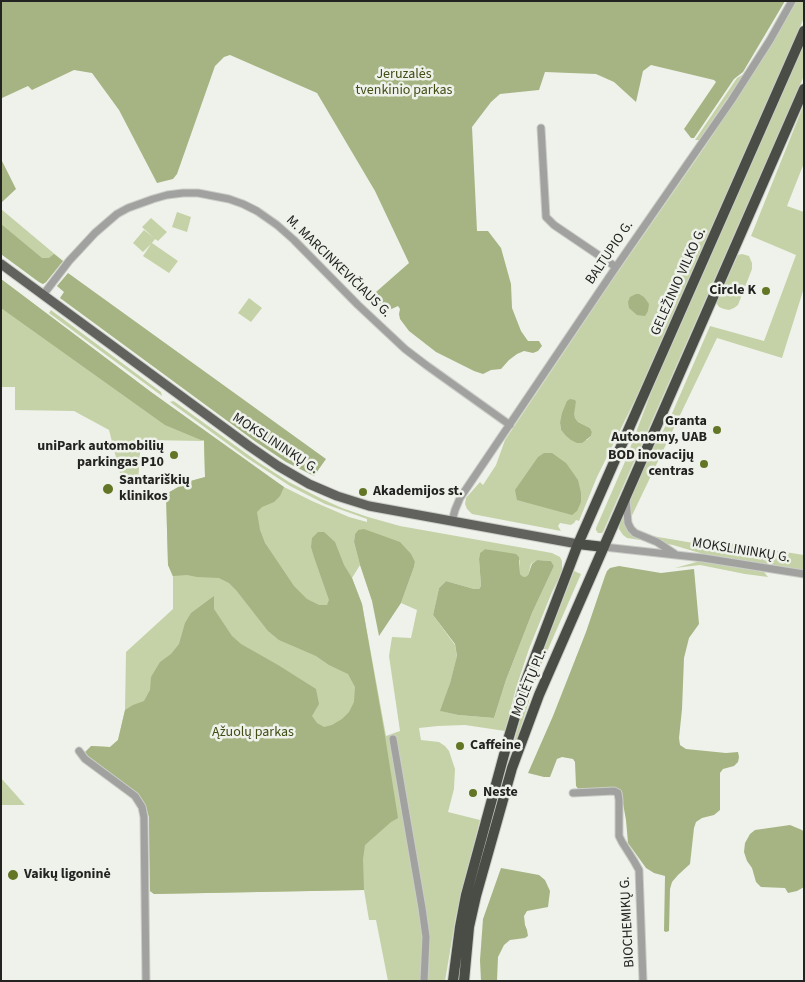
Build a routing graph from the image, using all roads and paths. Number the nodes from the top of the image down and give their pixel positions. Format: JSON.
{"nodes":[{"id":1,"x":792,"y":1,"type":"edge"},
{"id":2,"x":804,"y":31,"type":"edge"},
{"id":3,"x":804,"y":89,"type":"edge"},
{"id":4,"x":541,"y":128,"type":"dead end"},
{"id":5,"x":1,"y":264,"type":"edge"},
{"id":6,"x":616,"y":266,"type":"junction"},
{"id":7,"x":43,"y":295,"type":"junction"},
{"id":8,"x":510,"y":425,"type":"junction"},
{"id":9,"x":626,"y":496,"type":"junction"},
{"id":10,"x":452,"y":521,"type":"junction"},
{"id":11,"x":578,"y":544,"type":"junction"},
{"id":12,"x":604,"y":547,"type":"junction"},
{"id":13,"x":675,"y":555,"type":"junction"},
{"id":14,"x":804,"y":574,"type":"edge"},
{"id":15,"x":393,"y":739,"type":"dead end"},
{"id":16,"x":79,"y":751,"type":"dead end"},
{"id":17,"x":573,"y":793,"type":"dead end"},
{"id":18,"x":146,"y":981,"type":"edge"},
{"id":19,"x":424,"y":981,"type":"edge"},
{"id":20,"x":453,"y":981,"type":"edge"},
{"id":21,"x":464,"y":981,"type":"edge"},
{"id":22,"x":644,"y":981,"type":"edge"}],
"edges":[{"from":1,"to":6,"type":"street","name":"BALTUPIO G."},
{"from":2,"to":11,"type":"highway","name":"GELEŽINIO VILKO G."},
{"from":3,"to":9,"type":"highway"},
{"from":4,"to":6,"type":"street"},
{"from":5,"to":7,"type":"main road","name":"MOKSLININKŲ G."},
{"from":6,"to":8,"type":"street","name":"BALTUPIO G."},
{"from":7,"to":8,"type":"street","name":"M. MARCINKEVIČIAUS G."},
{"from":7,"to":10,"type":"main road","name":"MOKSLININKŲ G."},
{"from":8,"to":10,"type":"street","name":"BALTUPIO G."},
{"from":9,"to":12,"type":"highway"},
{"from":9,"to":13,"type":"street","name":"MOKSLININKŲ G."},
{"from":10,"to":11,"type":"main road","name":"MOKSLININKŲ G."},
{"from":11,"to":12,"type":"highway"},
{"from":11,"to":20,"type":"highway","name":"MOLĖTŲ PL."},
{"from":12,"to":13,"type":"street","name":"MOKSLININKŲ G."},
{"from":12,"to":21,"type":"highway","name":"MOLĖTŲ PL."},
{"from":13,"to":14,"type":"street","name":"MOKSLININKŲ G."},
{"from":15,"to":19,"type":"street"},
{"from":16,"to":18,"type":"street"},
{"from":17,"to":22,"type":"street","name":"BIOCHEMIKŲ G."}]}
